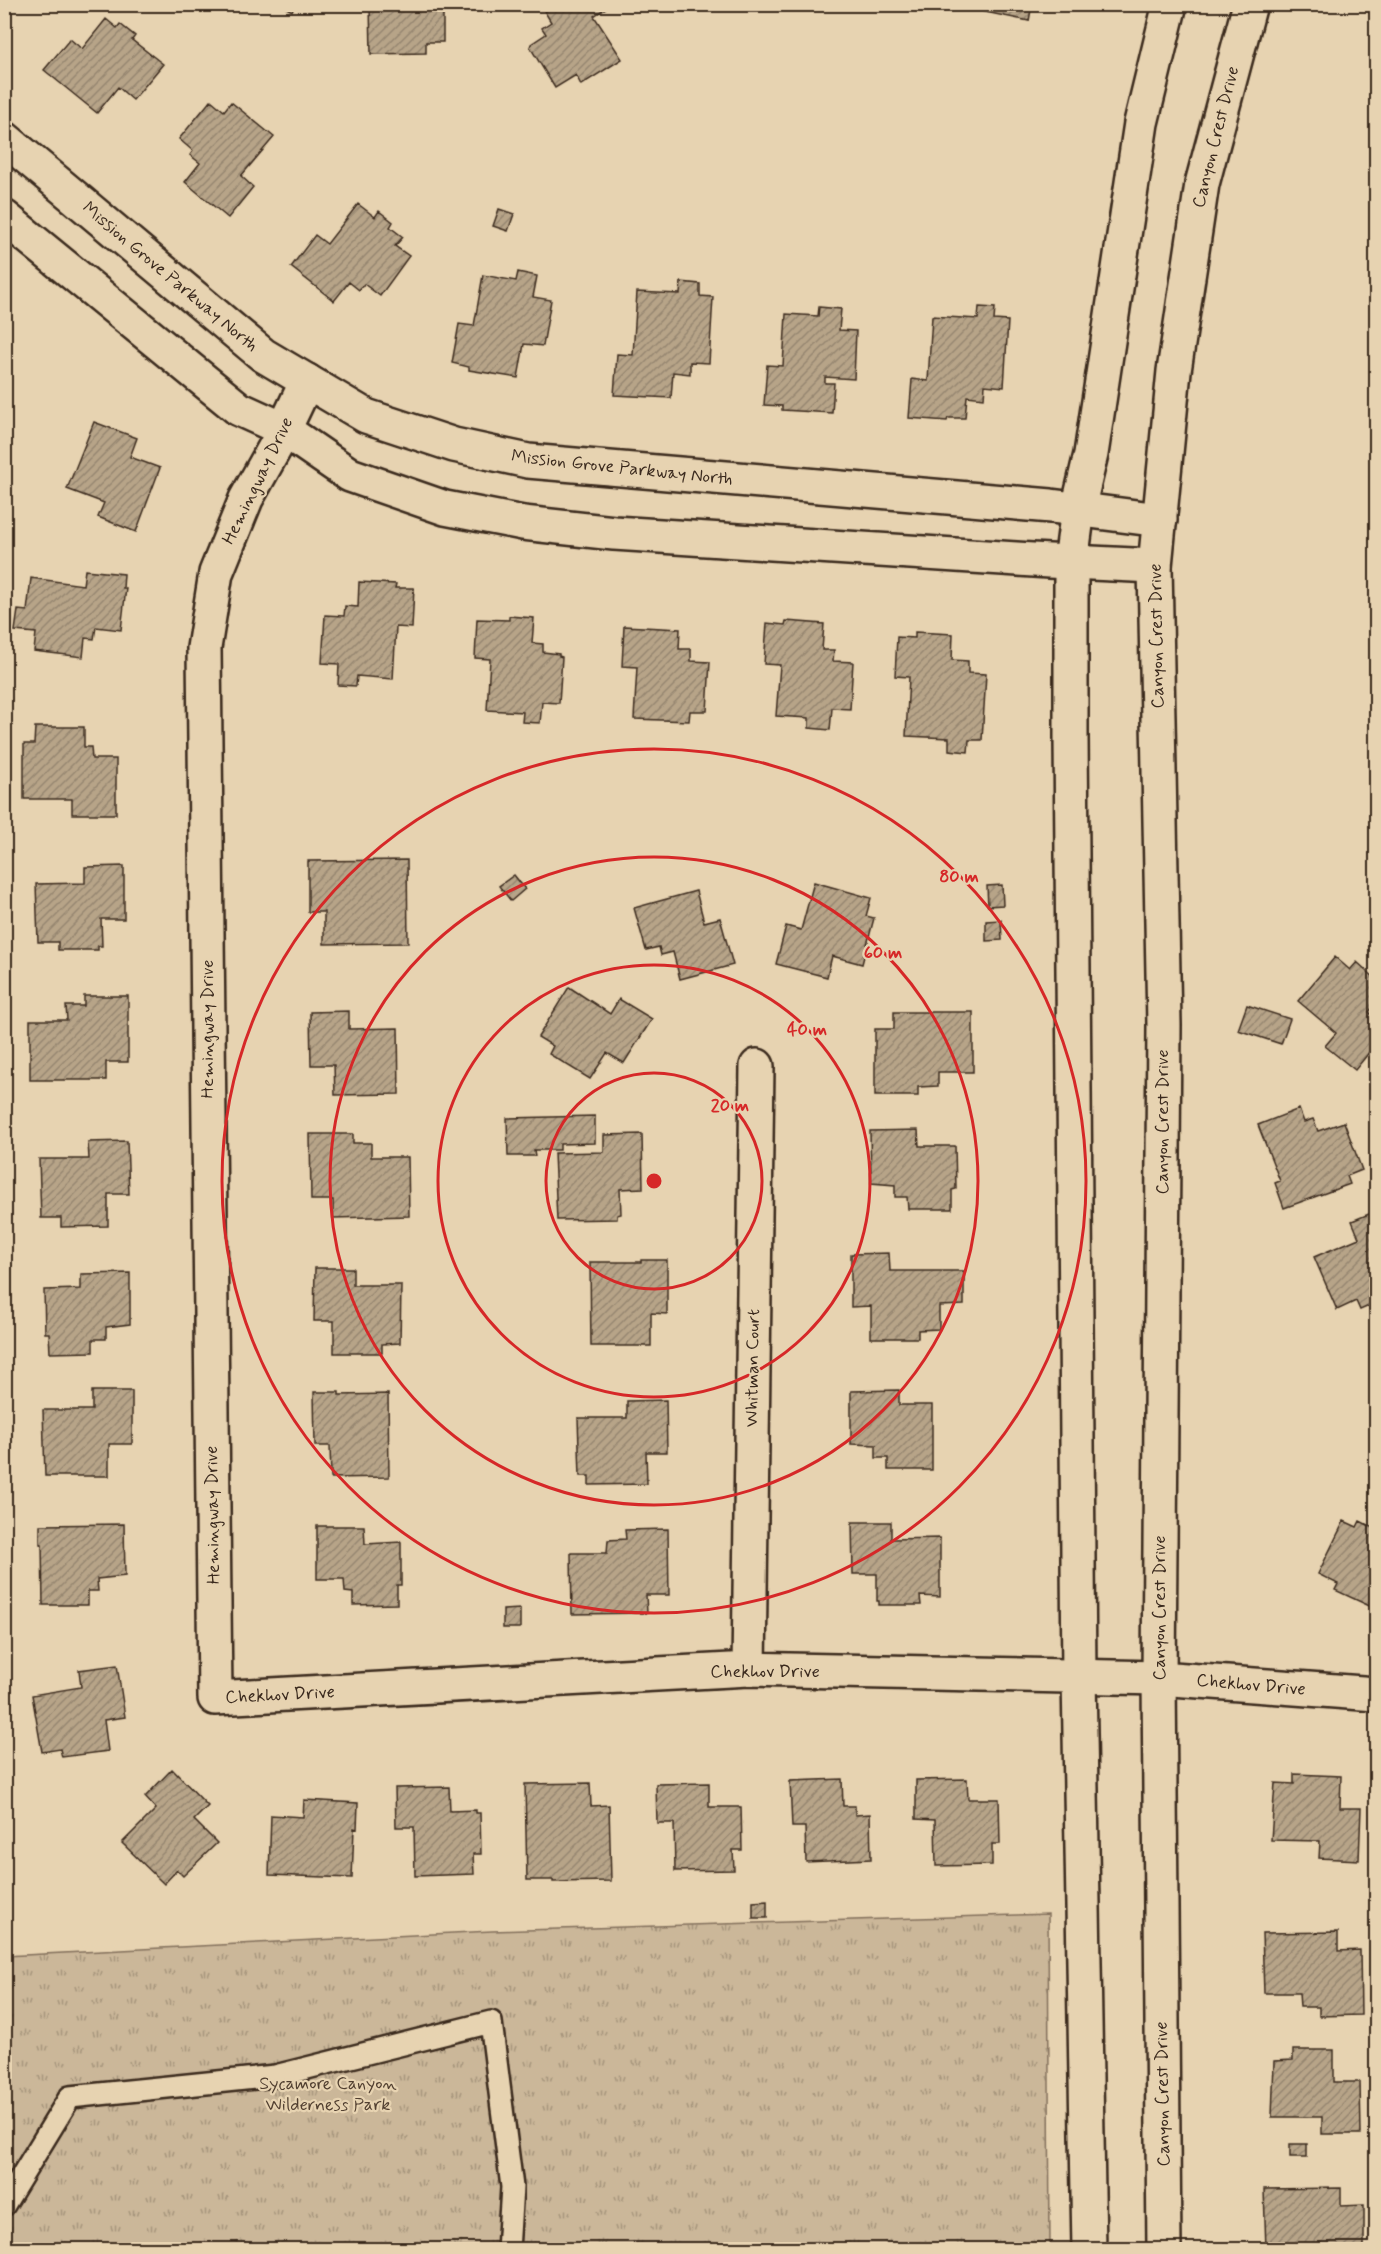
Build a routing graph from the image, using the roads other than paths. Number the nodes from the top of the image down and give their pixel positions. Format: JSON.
{"nodes":[{"id":1,"x":1170,"y":4,"type":"edge"},
{"id":2,"x":1250,"y":4,"type":"edge"},
{"id":3,"x":4,"y":138,"type":"edge"},
{"id":4,"x":4,"y":217,"type":"edge"},
{"id":5,"x":307,"y":381,"type":"junction"},
{"id":6,"x":283,"y":429,"type":"junction"},
{"id":7,"x":1078,"y":509,"type":"junction"},
{"id":8,"x":1160,"y":520,"type":"junction"},
{"id":9,"x":1071,"y":562,"type":"junction"},
{"id":10,"x":1155,"y":566,"type":"junction"},
{"id":11,"x":757,"y":1066,"type":"dead end"},
{"id":12,"x":748,"y":1670,"type":"junction"},
{"id":13,"x":1079,"y":1676,"type":"junction"},
{"id":14,"x":1159,"y":1678,"type":"junction"},
{"id":15,"x":1377,"y":1694,"type":"edge"},
{"id":16,"x":215,"y":1698,"type":"joint"},
{"id":17,"x":4,"y":2205,"type":"edge"},
{"id":18,"x":508,"y":2250,"type":"edge"},
{"id":19,"x":1089,"y":2250,"type":"edge"},
{"id":20,"x":1164,"y":2250,"type":"edge"}],
"edges":[{"from":1,"to":7,"type":"street"},
{"from":2,"to":8,"type":"street","name":"Canyon Crest Drive"},
{"from":3,"to":5,"type":"street","name":"Mission Grove Parkway North"},
{"from":4,"to":6,"type":"street"},
{"from":5,"to":6,"type":"street","name":"Hemingway Drive"},
{"from":5,"to":7,"type":"street","name":"Mission Grove Parkway North"},
{"from":6,"to":9,"type":"street"},
{"from":6,"to":16,"type":"street","name":"Hemingway Drive"},
{"from":7,"to":8,"type":"street","name":"Mission Grove Parkway North"},
{"from":7,"to":9,"type":"street"},
{"from":8,"to":10,"type":"street","name":"Canyon Crest Drive"},
{"from":9,"to":10,"type":"street"},
{"from":9,"to":13,"type":"street"},
{"from":10,"to":14,"type":"street","name":"Canyon Crest Drive"},
{"from":11,"to":12,"type":"street","name":"Whitman Court"},
{"from":12,"to":13,"type":"street","name":"Chekhov Drive"},
{"from":12,"to":16,"type":"street","name":"Chekhov Drive"},
{"from":13,"to":14,"type":"street","name":"Chekhov Drive"},
{"from":13,"to":19,"type":"street"},
{"from":14,"to":15,"type":"street","name":"Chekhov Drive"},
{"from":14,"to":20,"type":"street","name":"Canyon Crest Drive"},
{"from":17,"to":18,"type":"lane"}]}
